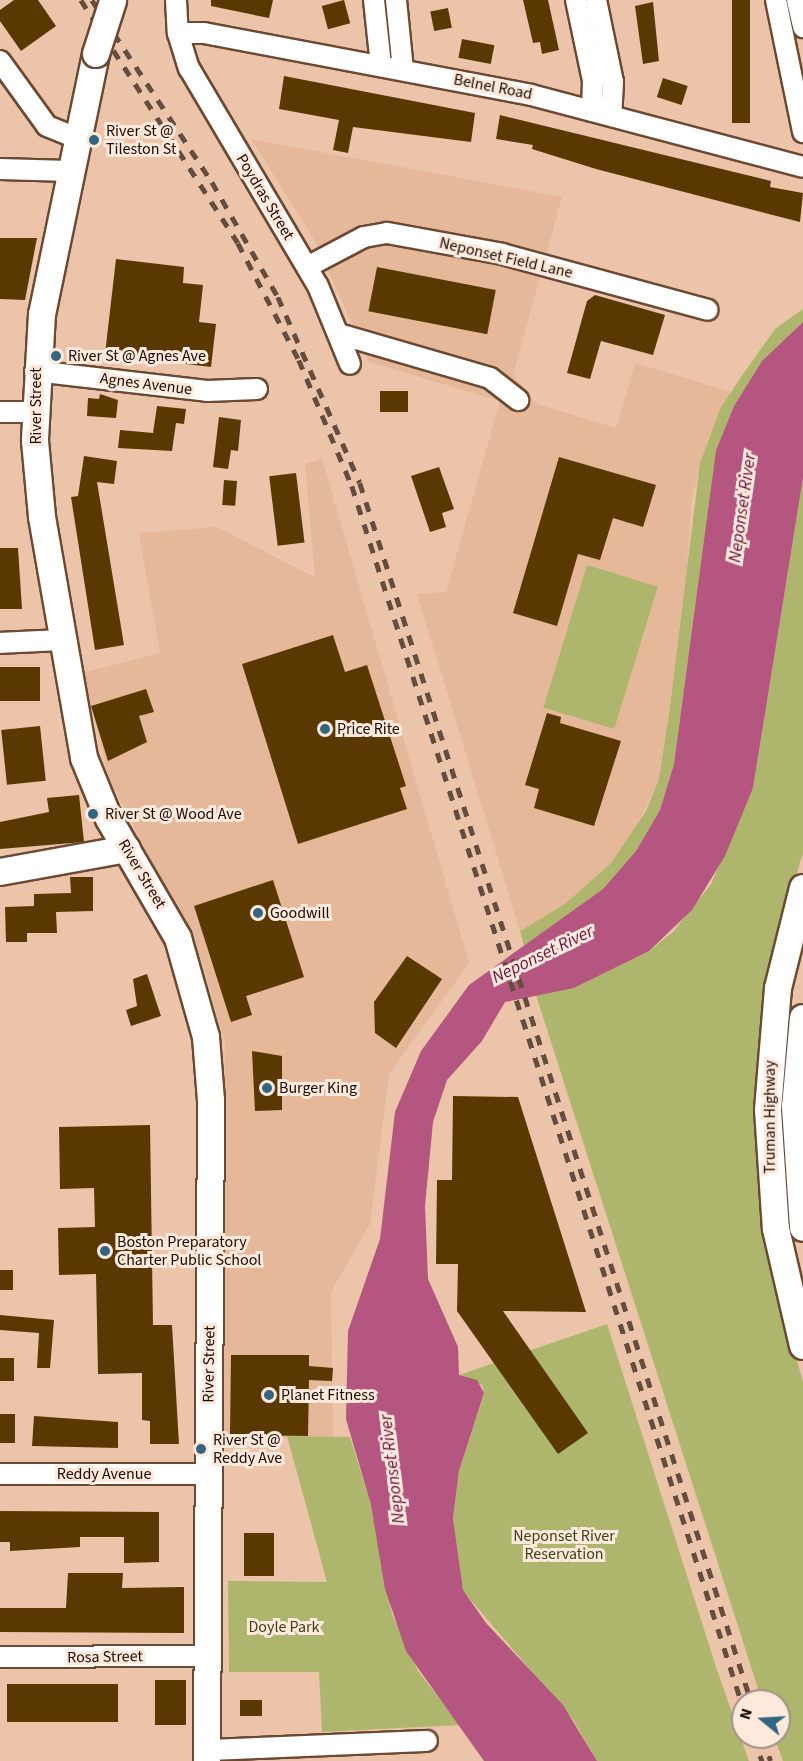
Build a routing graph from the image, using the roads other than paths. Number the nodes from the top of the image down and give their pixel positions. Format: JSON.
{"nodes":[{"id":1,"x":113,"y":0,"type":"edge"},
{"id":2,"x":176,"y":0,"type":"edge"},
{"id":3,"x":374,"y":0,"type":"edge"},
{"id":4,"x":396,"y":0,"type":"edge"},
{"id":5,"x":576,"y":0,"type":"edge"},
{"id":6,"x":596,"y":0,"type":"edge"},
{"id":7,"x":776,"y":0,"type":"edge"},
{"id":8,"x":797,"y":0,"type":"edge"},
{"id":9,"x":803,"y":27,"type":"edge"},
{"id":10,"x":178,"y":33,"type":"junction"},
{"id":11,"x":0,"y":61,"type":"edge"},
{"id":12,"x":381,"y":66,"type":"junction"},
{"id":13,"x":404,"y":70,"type":"junction"},
{"id":14,"x":602,"y":113,"type":"junction"},
{"id":15,"x":803,"y":132,"type":"edge"},
{"id":16,"x":76,"y":138,"type":"junction"},
{"id":17,"x":803,"y":167,"type":"edge"},
{"id":18,"x":0,"y":169,"type":"edge"},
{"id":19,"x":69,"y":171,"type":"junction"},
{"id":20,"x":307,"y":267,"type":"junction"},
{"id":21,"x":708,"y":310,"type":"dead end"},
{"id":22,"x":344,"y":348,"type":"junction"},
{"id":23,"x":35,"y":371,"type":"junction"},
{"id":24,"x":257,"y":389,"type":"dead end"},
{"id":25,"x":0,"y":412,"type":"edge"},
{"id":26,"x":34,"y":412,"type":"junction"},
{"id":27,"x":62,"y":640,"type":"junction"},
{"id":28,"x":0,"y":643,"type":"edge"},
{"id":29,"x":127,"y":849,"type":"junction"},
{"id":30,"x":0,"y":872,"type":"edge"},
{"id":31,"x":803,"y":888,"type":"edge"},
{"id":32,"x":803,"y":1018,"type":"edge"},
{"id":33,"x":803,"y":1228,"type":"edge"},
{"id":34,"x":803,"y":1346,"type":"edge"},
{"id":35,"x":0,"y":1474,"type":"edge"},
{"id":36,"x":208,"y":1474,"type":"junction"},
{"id":37,"x":210,"y":1656,"type":"junction"},
{"id":38,"x":0,"y":1657,"type":"edge"},
{"id":39,"x":427,"y":1741,"type":"dead end"},
{"id":40,"x":208,"y":1756,"type":"edge"}],
"edges":[{"from":1,"to":16,"type":"main road","name":"River Street","bridge":true},
{"from":2,"to":10,"type":"street"},
{"from":3,"to":12,"type":"street"},
{"from":4,"to":13,"type":"street"},
{"from":5,"to":14,"type":"street"},
{"from":6,"to":14,"type":"street"},
{"from":7,"to":15,"type":"street"},
{"from":8,"to":9,"type":"street"},
{"from":10,"to":12,"type":"street","name":"Belnel Road"},
{"from":10,"to":20,"type":"street","name":"Poydras Street"},
{"from":11,"to":16,"type":"street"},
{"from":12,"to":13,"type":"street","name":"Belnel Road"},
{"from":13,"to":14,"type":"street","name":"Belnel Road"},
{"from":14,"to":17,"type":"street","name":"Belnel Road"},
{"from":16,"to":19,"type":"main road","name":"River Street"},
{"from":18,"to":19,"type":"street"},
{"from":19,"to":23,"type":"main road","name":"River Street"},
{"from":20,"to":21,"type":"street","name":"Neponset Field Lane"},
{"from":20,"to":22,"type":"street","name":"Poydras Street"},
{"from":22,"to":22,"type":"street"},
{"from":23,"to":24,"type":"street","name":"Agnes Avenue"},
{"from":23,"to":26,"type":"main road","name":"River Street"},
{"from":25,"to":26,"type":"street"},
{"from":26,"to":27,"type":"main road","name":"River Street"},
{"from":27,"to":28,"type":"street"},
{"from":27,"to":29,"type":"main road","name":"River Street"},
{"from":29,"to":30,"type":"main road"},
{"from":29,"to":36,"type":"main road","name":"River Street"},
{"from":31,"to":34,"type":"main road","name":"Truman Highway"},
{"from":32,"to":33,"type":"main road","name":"Truman Highway"},
{"from":35,"to":36,"type":"street","name":"Reddy Avenue"},
{"from":36,"to":37,"type":"main road","name":"River Street"},
{"from":37,"to":38,"type":"street","name":"Rosa Street"},
{"from":37,"to":40,"type":"main road","name":"River Street"},
{"from":39,"to":40,"type":"street"}]}
